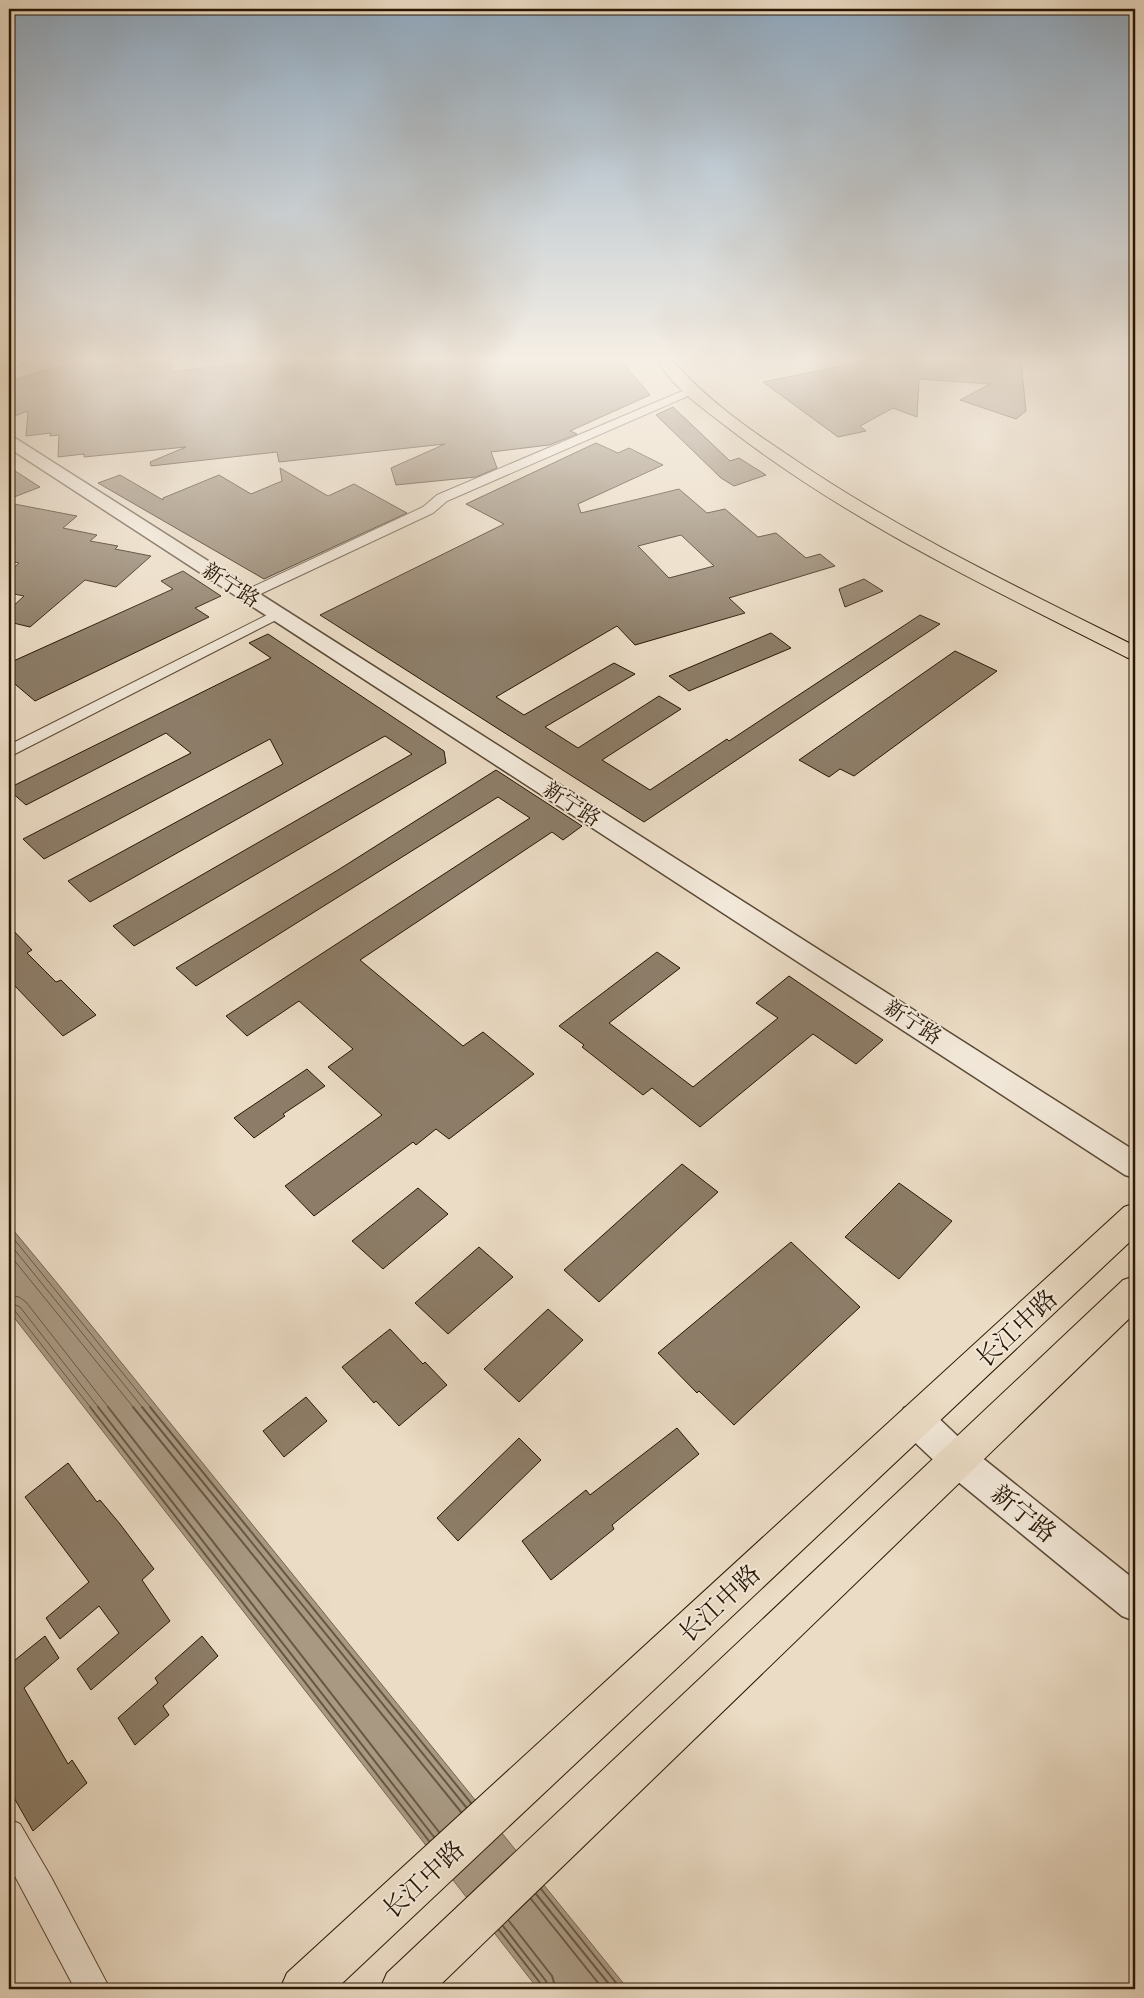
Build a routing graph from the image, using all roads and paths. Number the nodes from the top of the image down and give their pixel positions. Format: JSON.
{"nodes":[{"id":1,"x":31,"y":455,"type":"edge"},
{"id":2,"x":541,"y":455,"type":"edge"},
{"id":3,"x":776,"y":455,"type":"edge"},
{"id":4,"x":803,"y":455,"type":"edge"},
{"id":5,"x":247,"y":595,"type":"junction"},
{"id":6,"x":276,"y":614,"type":"junction"},
{"id":7,"x":1135,"y":636,"type":"edge"},
{"id":8,"x":1135,"y":654,"type":"edge"},
{"id":9,"x":9,"y":752,"type":"edge"},
{"id":10,"x":1135,"y":1166,"type":"edge"},
{"id":11,"x":1135,"y":1217,"type":"edge"},
{"id":12,"x":1135,"y":1291,"type":"edge"},
{"id":13,"x":916,"y":1420,"type":"junction"},
{"id":14,"x":958,"y":1460,"type":"junction"},
{"id":15,"x":1135,"y":1603,"type":"edge"},
{"id":16,"x":9,"y":1835,"type":"edge"},
{"id":17,"x":93,"y":1989,"type":"edge"},
{"id":18,"x":303,"y":1989,"type":"edge"},
{"id":19,"x":404,"y":1989,"type":"edge"}],
"edges":[{"from":1,"to":5,"type":"street","name":"新宁路"},
{"from":2,"to":5,"type":"street"},
{"from":3,"to":8,"type":"main road"},
{"from":4,"to":7,"type":"main road"},
{"from":5,"to":6,"type":"street","name":"新宁路"},
{"from":6,"to":9,"type":"street"},
{"from":6,"to":10,"type":"street","name":"新宁路"},
{"from":11,"to":13,"type":"main road","name":"长江中路"},
{"from":12,"to":14,"type":"main road"},
{"from":13,"to":14,"type":"street","name":"新宁路"},
{"from":13,"to":18,"type":"main road","name":"长江中路"},
{"from":14,"to":15,"type":"street","name":"新宁路"},
{"from":14,"to":19,"type":"main road"},
{"from":16,"to":17,"type":"street"}]}
